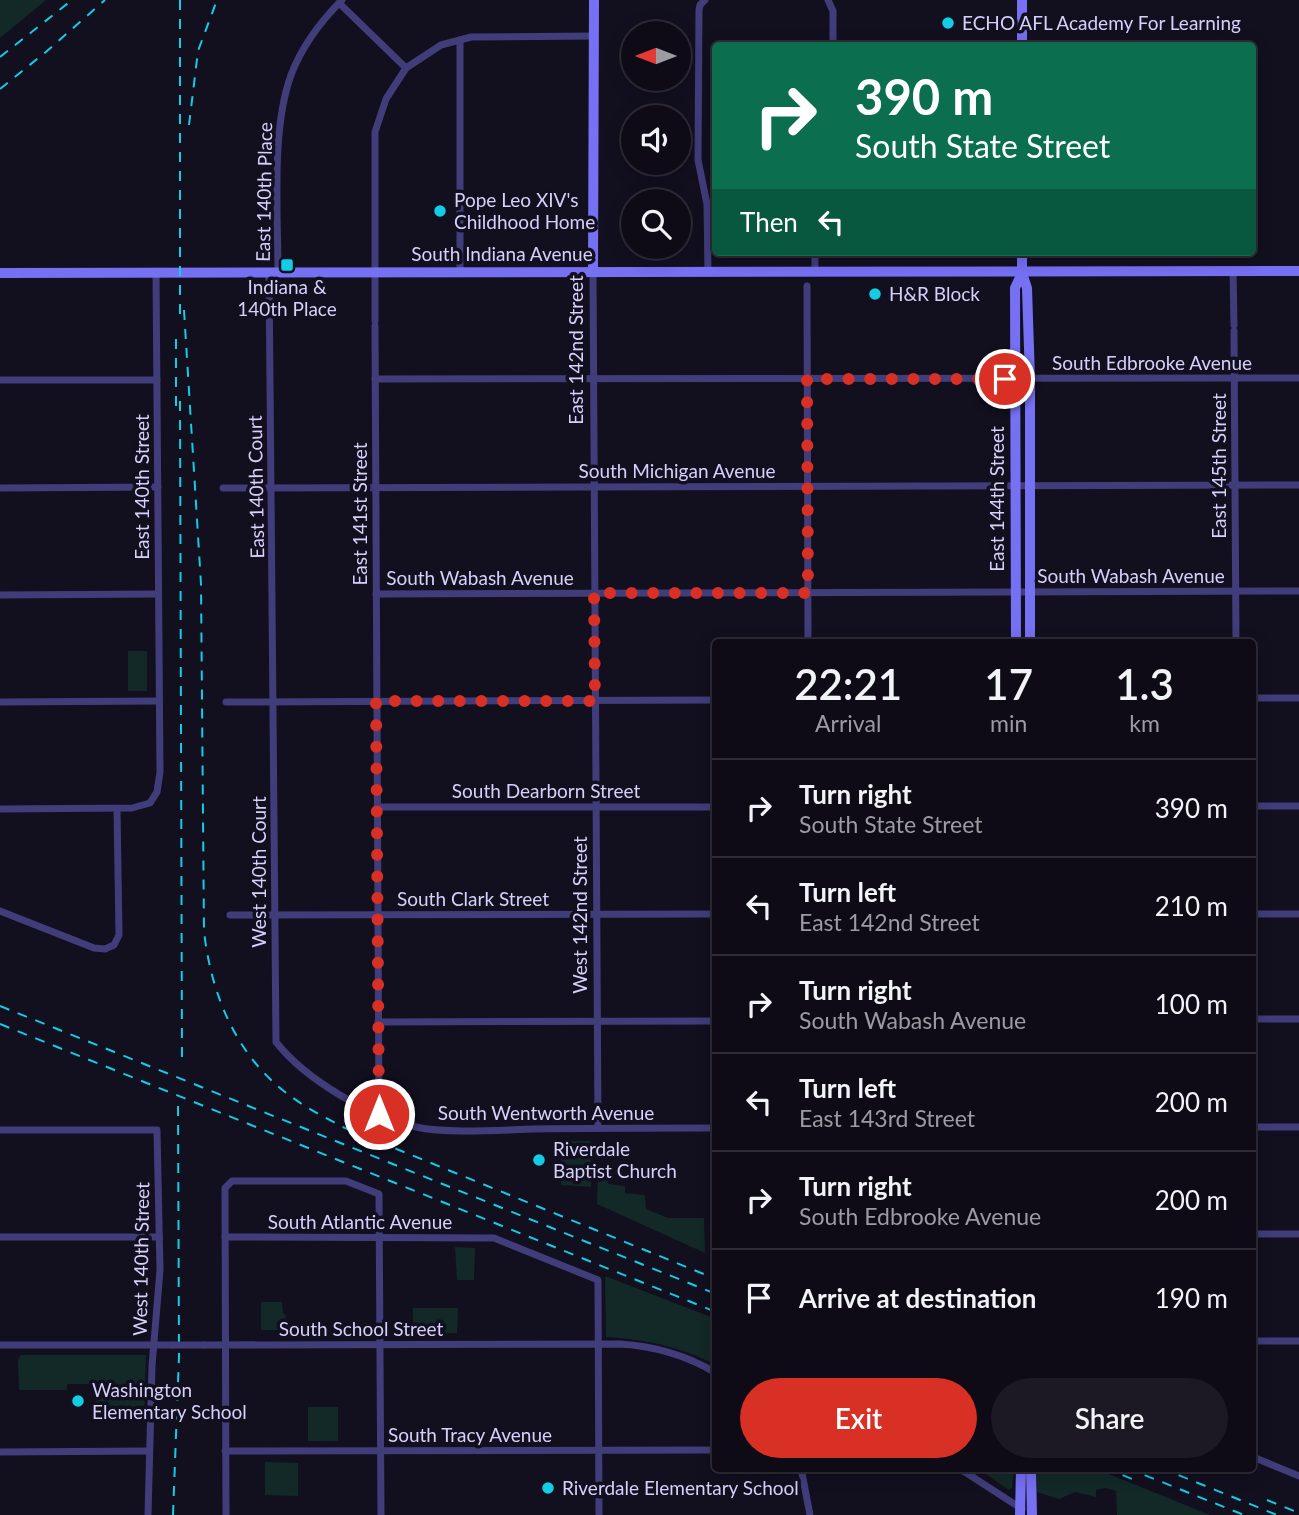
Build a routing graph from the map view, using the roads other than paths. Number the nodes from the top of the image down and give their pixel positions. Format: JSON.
{"nodes":[{"id":1,"x":594,"y":0,"type":"edge"},
{"id":2,"x":1022,"y":0,"type":"edge"},
{"id":3,"x":340,"y":1,"type":"edge"},
{"id":4,"x":704,"y":1,"type":"edge"},
{"id":5,"x":828,"y":1,"type":"edge"},
{"id":6,"x":594,"y":36,"type":"junction"},
{"id":7,"x":460,"y":40,"type":"junction"},
{"id":8,"x":833,"y":42,"type":"edge"},
{"id":9,"x":1022,"y":42,"type":"edge"},
{"id":10,"x":406,"y":68,"type":"junction"},
{"id":11,"x":815,"y":256,"type":"edge"},
{"id":12,"x":1022,"y":256,"type":"edge"},
{"id":13,"x":593,"y":271,"type":"junction"},
{"id":14,"x":1233,"y":271,"type":"junction"},
{"id":15,"x":1299,"y":271,"type":"edge"},
{"id":16,"x":460,"y":272,"type":"junction"},
{"id":17,"x":708,"y":272,"type":"junction"},
{"id":18,"x":815,"y":272,"type":"junction"},
{"id":19,"x":0,"y":273,"type":"edge"},
{"id":20,"x":156,"y":273,"type":"junction"},
{"id":21,"x":273,"y":273,"type":"junction"},
{"id":22,"x":374,"y":273,"type":"junction"},
{"id":23,"x":1022,"y":273,"type":"junction"},
{"id":24,"x":807,"y":286,"type":"dead end"},
{"id":25,"x":1299,"y":378,"type":"edge"},
{"id":26,"x":375,"y":379,"type":"junction"},
{"id":27,"x":593,"y":379,"type":"junction"},
{"id":28,"x":807,"y":379,"type":"junction"},
{"id":29,"x":1014,"y":379,"type":"junction"},
{"id":30,"x":1030,"y":379,"type":"junction"},
{"id":31,"x":1234,"y":379,"type":"junction"},
{"id":32,"x":0,"y":380,"type":"edge"},
{"id":33,"x":157,"y":380,"type":"junction"},
{"id":34,"x":1235,"y":485,"type":"junction"},
{"id":35,"x":1299,"y":485,"type":"edge"},
{"id":36,"x":807,"y":486,"type":"junction"},
{"id":37,"x":1015,"y":486,"type":"junction"},
{"id":38,"x":1030,"y":486,"type":"junction"},
{"id":39,"x":158,"y":487,"type":"junction"},
{"id":40,"x":594,"y":487,"type":"junction"},
{"id":41,"x":0,"y":488,"type":"edge"},
{"id":42,"x":223,"y":488,"type":"dead end"},
{"id":43,"x":271,"y":488,"type":"junction"},
{"id":44,"x":375,"y":488,"type":"junction"},
{"id":45,"x":1299,"y":591,"type":"edge"},
{"id":46,"x":1015,"y":592,"type":"junction"},
{"id":47,"x":1030,"y":592,"type":"junction"},
{"id":48,"x":1236,"y":592,"type":"junction"},
{"id":49,"x":594,"y":593,"type":"junction"},
{"id":50,"x":808,"y":593,"type":"junction"},
{"id":51,"x":158,"y":594,"type":"junction"},
{"id":52,"x":376,"y":594,"type":"junction"},
{"id":53,"x":0,"y":595,"type":"edge"},
{"id":54,"x":808,"y":639,"type":"edge"},
{"id":55,"x":1016,"y":639,"type":"edge"},
{"id":56,"x":1030,"y":639,"type":"edge"},
{"id":57,"x":1236,"y":639,"type":"edge"},
{"id":58,"x":1256,"y":698,"type":"edge"},
{"id":59,"x":1299,"y":698,"type":"edge"},
{"id":60,"x":712,"y":700,"type":"edge"},
{"id":61,"x":159,"y":701,"type":"junction"},
{"id":62,"x":376,"y":701,"type":"junction"},
{"id":63,"x":595,"y":701,"type":"junction"},
{"id":64,"x":0,"y":702,"type":"edge"},
{"id":65,"x":226,"y":702,"type":"dead end"},
{"id":66,"x":273,"y":702,"type":"junction"},
{"id":67,"x":1256,"y":806,"type":"edge"},
{"id":68,"x":1299,"y":806,"type":"edge"},
{"id":69,"x":377,"y":807,"type":"junction"},
{"id":70,"x":596,"y":807,"type":"junction"},
{"id":71,"x":712,"y":807,"type":"edge"},
{"id":72,"x":0,"y":809,"type":"edge"},
{"id":73,"x":117,"y":809,"type":"junction"},
{"id":74,"x":0,"y":911,"type":"edge"},
{"id":75,"x":377,"y":914,"type":"junction"},
{"id":76,"x":596,"y":914,"type":"junction"},
{"id":77,"x":712,"y":914,"type":"edge"},
{"id":78,"x":1256,"y":914,"type":"edge"},
{"id":79,"x":1299,"y":914,"type":"edge"},
{"id":80,"x":230,"y":915,"type":"dead end"},
{"id":81,"x":275,"y":915,"type":"junction"},
{"id":82,"x":1256,"y":1019,"type":"edge"},
{"id":83,"x":1299,"y":1019,"type":"edge"},
{"id":84,"x":597,"y":1021,"type":"junction"},
{"id":85,"x":712,"y":1021,"type":"edge"},
{"id":86,"x":378,"y":1022,"type":"junction"},
{"id":87,"x":276,"y":1042,"type":"joint"},
{"id":88,"x":379,"y":1114,"type":"junction"},
{"id":89,"x":1256,"y":1127,"type":"edge"},
{"id":90,"x":1299,"y":1127,"type":"edge"},
{"id":91,"x":598,"y":1128,"type":"junction"},
{"id":92,"x":712,"y":1128,"type":"edge"},
{"id":93,"x":0,"y":1130,"type":"edge"},
{"id":94,"x":1256,"y":1234,"type":"edge"},
{"id":95,"x":1299,"y":1234,"type":"edge"},
{"id":96,"x":0,"y":1237,"type":"edge"},
{"id":97,"x":159,"y":1237,"type":"junction"},
{"id":98,"x":225,"y":1237,"type":"junction"},
{"id":99,"x":380,"y":1238,"type":"junction"},
{"id":100,"x":1256,"y":1341,"type":"edge"},
{"id":101,"x":1299,"y":1341,"type":"edge"},
{"id":102,"x":599,"y":1343,"type":"junction"},
{"id":103,"x":156,"y":1344,"type":"junction"},
{"id":104,"x":380,"y":1344,"type":"junction"},
{"id":105,"x":0,"y":1345,"type":"edge"},
{"id":106,"x":225,"y":1345,"type":"junction"},
{"id":107,"x":712,"y":1371,"type":"edge"},
{"id":108,"x":599,"y":1450,"type":"junction"},
{"id":109,"x":712,"y":1450,"type":"edge"},
{"id":110,"x":149,"y":1451,"type":"junction"},
{"id":111,"x":225,"y":1451,"type":"junction"},
{"id":112,"x":380,"y":1451,"type":"junction"},
{"id":113,"x":0,"y":1452,"type":"edge"},
{"id":114,"x":1256,"y":1458,"type":"edge"},
{"id":115,"x":802,"y":1472,"type":"edge"},
{"id":116,"x":965,"y":1472,"type":"edge"},
{"id":117,"x":1021,"y":1472,"type":"edge"},
{"id":118,"x":1030,"y":1472,"type":"edge"},
{"id":119,"x":1299,"y":1476,"type":"edge"},
{"id":120,"x":1025,"y":1513,"type":"edge"},
{"id":121,"x":148,"y":1515,"type":"edge"},
{"id":122,"x":226,"y":1515,"type":"edge"},
{"id":123,"x":381,"y":1515,"type":"edge"},
{"id":124,"x":599,"y":1515,"type":"edge"},
{"id":125,"x":810,"y":1515,"type":"edge"}],
"edges":[{"from":1,"to":6,"type":"main road","name":"East 142nd Street"},
{"from":2,"to":9,"type":"main road"},
{"from":3,"to":10,"type":"street"},
{"from":3,"to":21,"type":"street","name":"East 140th Place"},
{"from":4,"to":17,"type":"street"},
{"from":5,"to":8,"type":"street"},
{"from":6,"to":7,"type":"street"},
{"from":6,"to":13,"type":"main road","name":"East 142nd Street"},
{"from":7,"to":10,"type":"street"},
{"from":7,"to":16,"type":"street"},
{"from":10,"to":22,"type":"street","name":"East 141st Street"},
{"from":11,"to":18,"type":"street"},
{"from":12,"to":23,"type":"main road","name":"East 144th Street"},
{"from":13,"to":16,"type":"main road","name":"South Indiana Avenue"},
{"from":13,"to":17,"type":"main road","name":"South Indiana Avenue"},
{"from":13,"to":27,"type":"street","name":"East 142nd Street"},
{"from":14,"to":15,"type":"main road","name":"South Indiana Avenue"},
{"from":14,"to":23,"type":"main road","name":"South Indiana Avenue"},
{"from":14,"to":31,"type":"street","name":"East 145th Street"},
{"from":16,"to":22,"type":"main road","name":"South Indiana Avenue"},
{"from":17,"to":18,"type":"main road","name":"South Indiana Avenue"},
{"from":18,"to":23,"type":"main road","name":"South Indiana Avenue"},
{"from":19,"to":20,"type":"main road","name":"South Indiana Avenue"},
{"from":20,"to":21,"type":"main road","name":"South Indiana Avenue"},
{"from":20,"to":33,"type":"street","name":"East 140th Street"},
{"from":21,"to":22,"type":"main road","name":"South Indiana Avenue"},
{"from":21,"to":43,"type":"street","name":"East 140th Court"},
{"from":22,"to":26,"type":"street","name":"East 141st Street"},
{"from":23,"to":29,"type":"main road","name":"East 144th Street"},
{"from":23,"to":30,"type":"main road","name":"East 144th Street"},
{"from":24,"to":28,"type":"street"},
{"from":25,"to":31,"type":"street","name":"South Edbrooke Avenue"},
{"from":26,"to":27,"type":"street","name":"South Edbrooke Avenue"},
{"from":26,"to":44,"type":"street","name":"East 141st Street"},
{"from":27,"to":28,"type":"street","name":"South Edbrooke Avenue"},
{"from":27,"to":40,"type":"street","name":"East 142nd Street"},
{"from":28,"to":29,"type":"street","name":"South Edbrooke Avenue"},
{"from":28,"to":36,"type":"street"},
{"from":29,"to":30,"type":"street","name":"South Edbrooke Avenue"},
{"from":29,"to":37,"type":"main road","name":"East 144th Street"},
{"from":30,"to":31,"type":"street","name":"South Edbrooke Avenue"},
{"from":30,"to":38,"type":"main road","name":"East 144th Street"},
{"from":31,"to":34,"type":"street","name":"East 145th Street"},
{"from":32,"to":33,"type":"street"},
{"from":33,"to":39,"type":"street","name":"East 140th Street"},
{"from":34,"to":35,"type":"street","name":"South Michigan Avenue"},
{"from":34,"to":38,"type":"street","name":"South Michigan Avenue"},
{"from":34,"to":48,"type":"street","name":"East 145th Street"},
{"from":36,"to":37,"type":"street","name":"South Michigan Avenue"},
{"from":36,"to":40,"type":"street","name":"South Michigan Avenue"},
{"from":36,"to":50,"type":"street"},
{"from":37,"to":38,"type":"street","name":"South Michigan Avenue"},
{"from":37,"to":46,"type":"main road","name":"East 144th Street"},
{"from":38,"to":47,"type":"main road","name":"East 144th Street"},
{"from":39,"to":41,"type":"street"},
{"from":39,"to":51,"type":"street","name":"East 140th Street"},
{"from":40,"to":44,"type":"street","name":"South Michigan Avenue"},
{"from":40,"to":49,"type":"street","name":"East 142nd Street"},
{"from":42,"to":43,"type":"street","name":"South Michigan Avenue"},
{"from":43,"to":44,"type":"street","name":"South Michigan Avenue"},
{"from":43,"to":66,"type":"street","name":"East 140th Court"},
{"from":44,"to":52,"type":"street","name":"East 141st Street"},
{"from":45,"to":48,"type":"street","name":"South Wabash Avenue"},
{"from":46,"to":47,"type":"street","name":"South Wabash Avenue"},
{"from":46,"to":50,"type":"street","name":"South Wabash Avenue"},
{"from":46,"to":55,"type":"main road","name":"East 144th Street"},
{"from":47,"to":48,"type":"street","name":"South Wabash Avenue"},
{"from":47,"to":56,"type":"main road","name":"East 144th Street"},
{"from":48,"to":57,"type":"street","name":"East 145th Street"},
{"from":49,"to":50,"type":"street","name":"South Wabash Avenue"},
{"from":49,"to":52,"type":"street","name":"South Wabash Avenue"},
{"from":49,"to":63,"type":"street","name":"East 142nd Street"},
{"from":50,"to":54,"type":"street"},
{"from":51,"to":53,"type":"street"},
{"from":51,"to":61,"type":"street","name":"East 140th Street"},
{"from":52,"to":62,"type":"street","name":"East 141st Street"},
{"from":58,"to":59,"type":"street"},
{"from":60,"to":63,"type":"street"},
{"from":61,"to":64,"type":"street"},
{"from":61,"to":73,"type":"street"},
{"from":62,"to":63,"type":"street"},
{"from":62,"to":66,"type":"street"},
{"from":62,"to":69,"type":"street","name":"East 141st Street"},
{"from":63,"to":70,"type":"street","name":"West 142nd Street"},
{"from":65,"to":66,"type":"street"},
{"from":66,"to":81,"type":"street","name":"West 140th Court"},
{"from":67,"to":68,"type":"street"},
{"from":69,"to":70,"type":"street","name":"South Dearborn Street"},
{"from":69,"to":75,"type":"street","name":"East 141st Street"},
{"from":70,"to":71,"type":"street","name":"South Dearborn Street"},
{"from":70,"to":76,"type":"street","name":"West 142nd Street"},
{"from":72,"to":73,"type":"street"},
{"from":73,"to":74,"type":"street"},
{"from":75,"to":76,"type":"street","name":"South Clark Street"},
{"from":75,"to":81,"type":"street","name":"South Clark Street"},
{"from":75,"to":86,"type":"street","name":"East 141st Street"},
{"from":76,"to":77,"type":"street","name":"South Clark Street"},
{"from":76,"to":84,"type":"street","name":"West 142nd Street"},
{"from":78,"to":79,"type":"street"},
{"from":80,"to":81,"type":"street","name":"South Clark Street"},
{"from":81,"to":87,"type":"street","name":"West 140th Court"},
{"from":82,"to":83,"type":"street"},
{"from":84,"to":85,"type":"street"},
{"from":84,"to":86,"type":"street"},
{"from":84,"to":91,"type":"street","name":"West 142nd Street"},
{"from":86,"to":88,"type":"street","name":"East 141st Street"},
{"from":87,"to":88,"type":"street","name":"South Wentworth Avenue"},
{"from":88,"to":91,"type":"street","name":"South Wentworth Avenue"},
{"from":89,"to":90,"type":"street"},
{"from":91,"to":92,"type":"street","name":"South Wentworth Avenue"},
{"from":93,"to":97,"type":"street","name":"West 140th Street"},
{"from":94,"to":95,"type":"street"},
{"from":96,"to":97,"type":"street"},
{"from":97,"to":103,"type":"street","name":"West 140th Street"},
{"from":98,"to":99,"type":"street","name":"South Atlantic Avenue"},
{"from":98,"to":99,"type":"street"},
{"from":98,"to":106,"type":"street"},
{"from":99,"to":102,"type":"street","name":"South Atlantic Avenue"},
{"from":99,"to":104,"type":"street"},
{"from":100,"to":101,"type":"street"},
{"from":102,"to":104,"type":"street","name":"South School Street"},
{"from":102,"to":107,"type":"street","name":"South School Street"},
{"from":102,"to":108,"type":"street"},
{"from":103,"to":105,"type":"street","name":"South School Street"},
{"from":103,"to":106,"type":"street","name":"South School Street","bridge":true},
{"from":103,"to":110,"type":"street","name":"West 140th Street"},
{"from":104,"to":106,"type":"street","name":"South School Street"},
{"from":104,"to":112,"type":"street"},
{"from":106,"to":111,"type":"street"},
{"from":108,"to":109,"type":"street","name":"South Tracy Avenue"},
{"from":108,"to":112,"type":"street","name":"South Tracy Avenue"},
{"from":108,"to":124,"type":"street"},
{"from":110,"to":113,"type":"street"},
{"from":110,"to":121,"type":"street","name":"West 140th Street"},
{"from":111,"to":112,"type":"street","name":"South Tracy Avenue"},
{"from":111,"to":122,"type":"street"},
{"from":112,"to":123,"type":"street"},
{"from":114,"to":119,"type":"street"},
{"from":115,"to":125,"type":"street"},
{"from":116,"to":120,"type":"street"},
{"from":117,"to":120,"type":"main road"},
{"from":118,"to":120,"type":"main road"}]}
